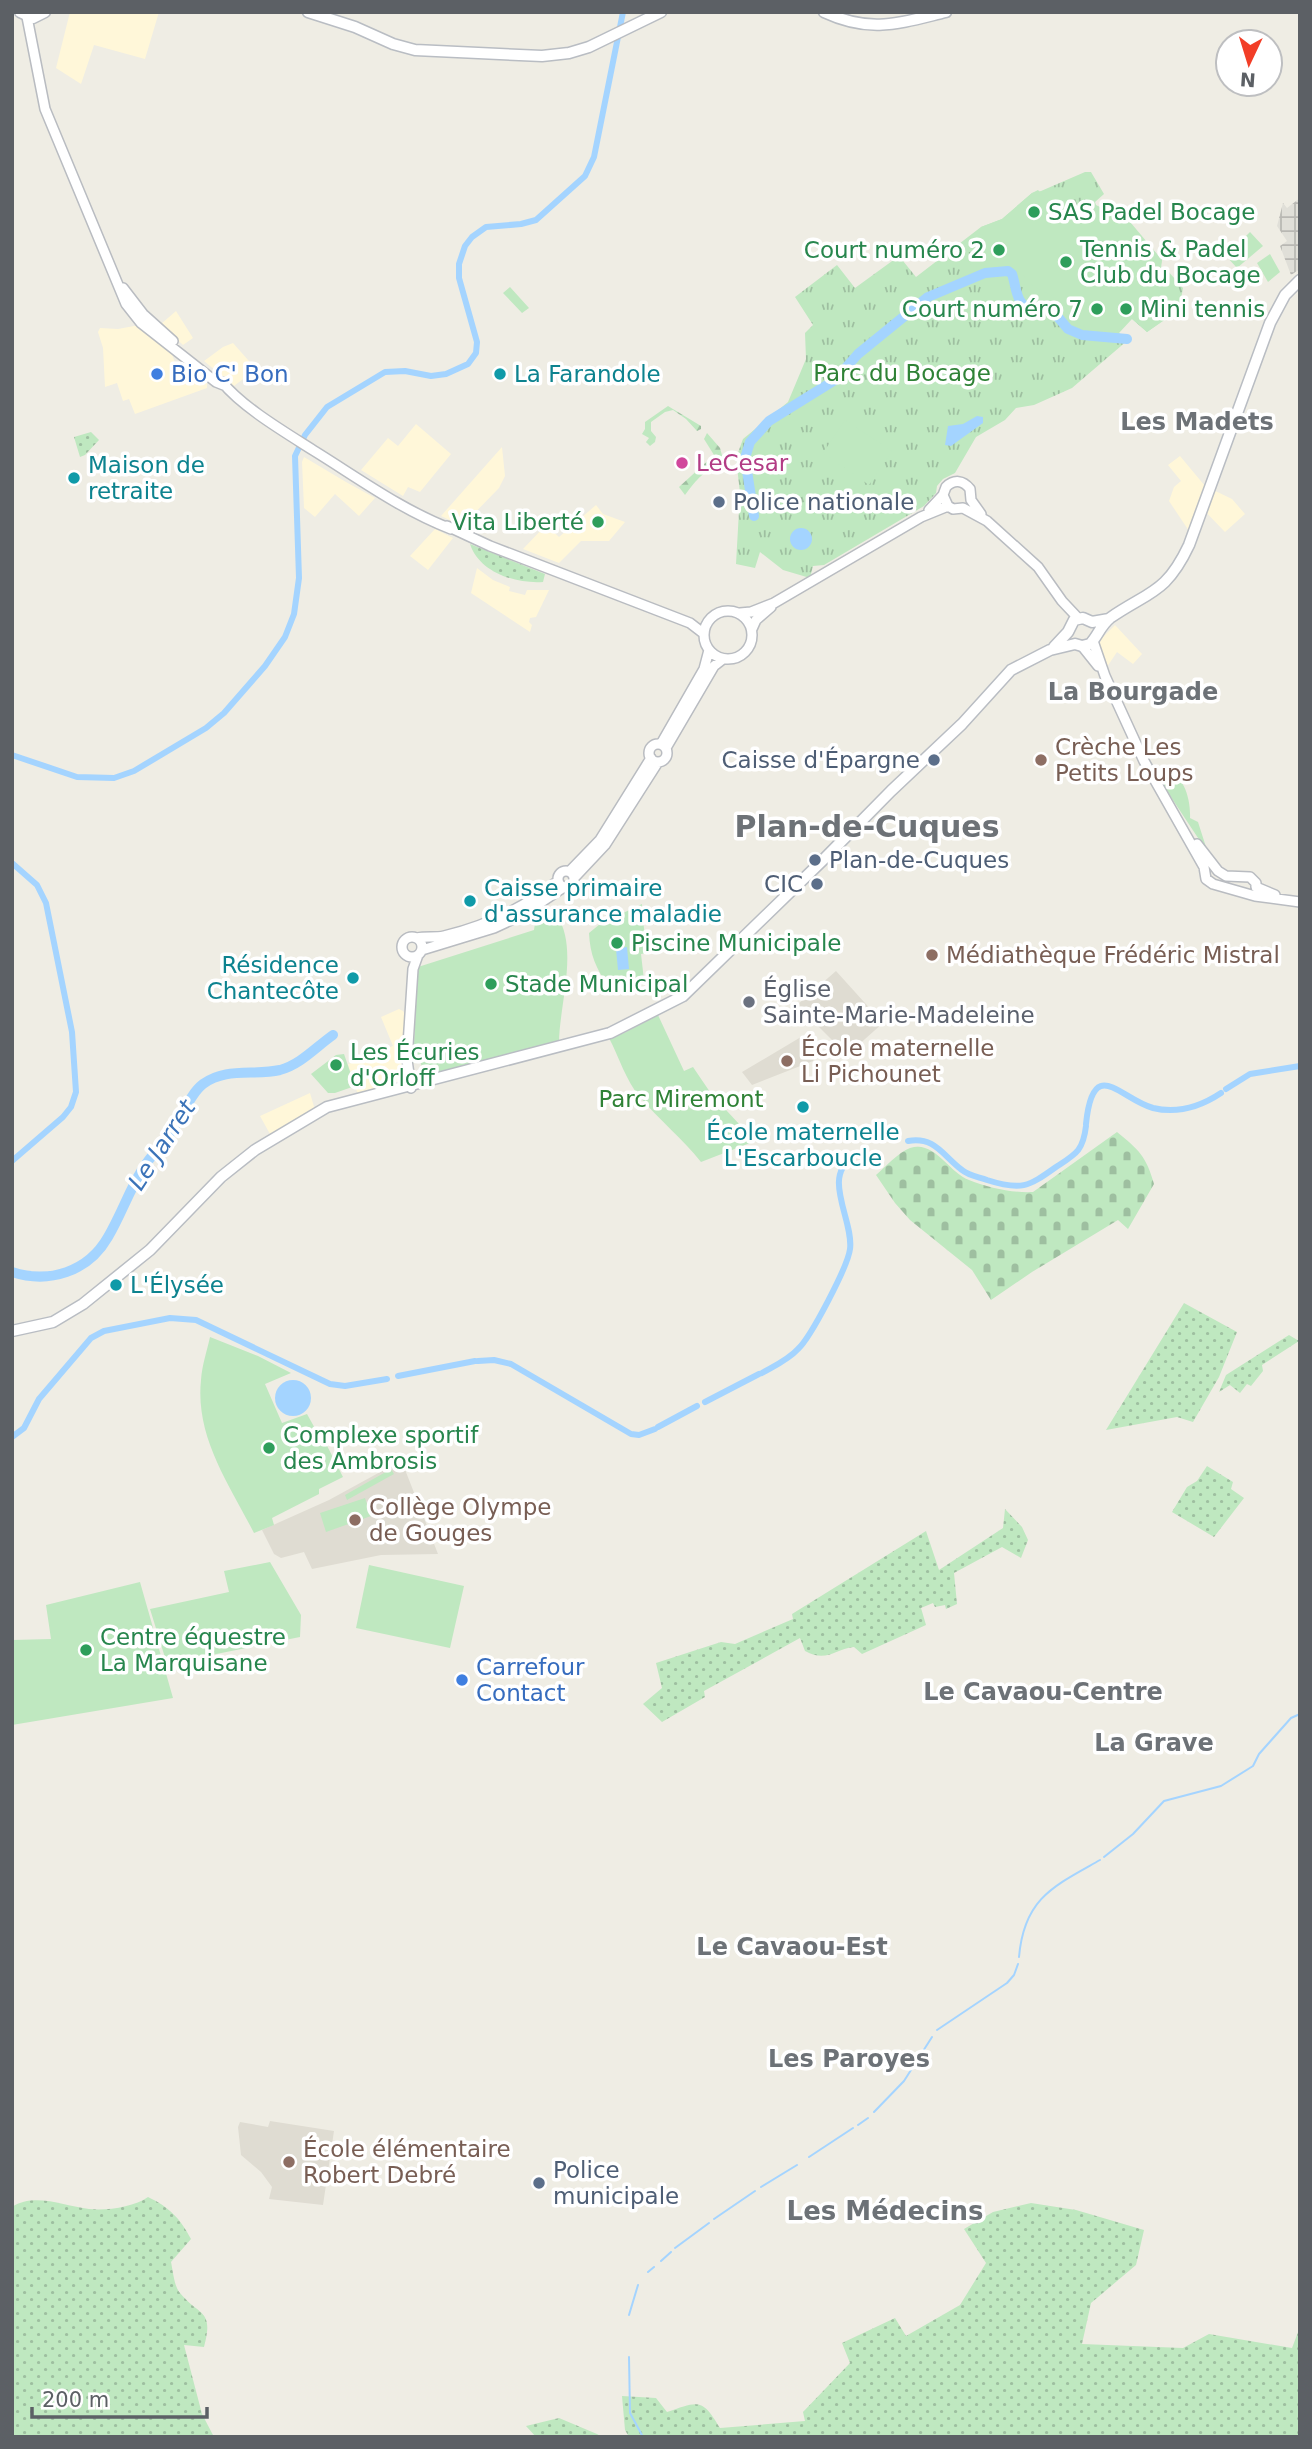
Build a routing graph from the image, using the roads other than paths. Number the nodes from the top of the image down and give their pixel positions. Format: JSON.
{"nodes":[{"id":1,"x":307,"y":12,"type":"edge"},
{"id":2,"x":326,"y":12,"type":"edge"},
{"id":3,"x":650,"y":12,"type":"edge"},
{"id":4,"x":661,"y":12,"type":"edge"},
{"id":5,"x":824,"y":12,"type":"edge"},
{"id":6,"x":838,"y":12,"type":"edge"},
{"id":7,"x":946,"y":12,"type":"edge"},
{"id":8,"x":23,"y":14,"type":"edge"},
{"id":9,"x":43,"y":14,"type":"edge"},
{"id":10,"x":926,"y":17,"type":"junction"},
{"id":11,"x":618,"y":31,"type":"junction"},
{"id":12,"x":445,"y":52,"type":"junction"},
{"id":13,"x":35,"y":58,"type":"junction"},
{"id":14,"x":1300,"y":280,"type":"edge"},
{"id":15,"x":943,"y":495,"type":"junction"},
{"id":16,"x":971,"y":500,"type":"junction"},
{"id":17,"x":948,"y":506,"type":"junction"},
{"id":18,"x":963,"y":508,"type":"junction"},
{"id":19,"x":921,"y":517,"type":"junction"},
{"id":20,"x":986,"y":521,"type":"junction"},
{"id":21,"x":774,"y":603,"type":"junction"},
{"id":22,"x":740,"y":613,"type":"junction"},
{"id":23,"x":674,"y":616,"type":"junction"},
{"id":24,"x":708,"y":621,"type":"junction"},
{"id":25,"x":1072,"y":625,"type":"junction"},
{"id":26,"x":752,"y":629,"type":"junction"},
{"id":27,"x":1094,"y":631,"type":"junction"},
{"id":28,"x":703,"y":633,"type":"junction"},
{"id":29,"x":1078,"y":645,"type":"junction"},
{"id":30,"x":709,"y":650,"type":"junction"},
{"id":31,"x":1051,"y":650,"type":"junction"},
{"id":32,"x":723,"y":659,"type":"junction"},
{"id":33,"x":1105,"y":676,"type":"junction"},
{"id":34,"x":664,"y":746,"type":"junction"},
{"id":35,"x":654,"y":760,"type":"junction"},
{"id":36,"x":1181,"y":824,"type":"junction"},
{"id":37,"x":1218,"y":871,"type":"junction"},
{"id":38,"x":572,"y":875,"type":"junction"},
{"id":39,"x":1206,"y":875,"type":"junction"},
{"id":40,"x":561,"y":884,"type":"junction"},
{"id":41,"x":1252,"y":891,"type":"junction"},
{"id":42,"x":1300,"y":901,"type":"edge"},
{"id":43,"x":417,"y":938,"type":"junction"},
{"id":44,"x":420,"y":952,"type":"junction"},
{"id":45,"x":407,"y":955,"type":"junction"},
{"id":46,"x":413,"y":969,"type":"junction"},
{"id":47,"x":416,"y":1085,"type":"junction"},
{"id":48,"x":12,"y":1331,"type":"edge"}],
"edges":[{"from":1,"to":12,"type":"main road"},
{"from":2,"to":12,"type":"main road"},
{"from":3,"to":11,"type":"main road"},
{"from":4,"to":11,"type":"main road"},
{"from":5,"to":10,"type":"main road"},
{"from":6,"to":10,"type":"main road"},
{"from":7,"to":10,"type":"main road"},
{"from":8,"to":9,"type":"main road"},
{"from":8,"to":13,"type":"street"},
{"from":9,"to":13,"type":"street"},
{"from":11,"to":12,"type":"main road"},
{"from":13,"to":23,"type":"street"},
{"from":14,"to":27,"type":"main road"},
{"from":15,"to":16,"type":"street"},
{"from":15,"to":17,"type":"street"},
{"from":15,"to":19,"type":"street"},
{"from":16,"to":18,"type":"street"},
{"from":16,"to":20,"type":"street"},
{"from":17,"to":18,"type":"street"},
{"from":17,"to":19,"type":"street"},
{"from":18,"to":20,"type":"street"},
{"from":19,"to":21,"type":"street"},
{"from":20,"to":25,"type":"street"},
{"from":21,"to":22,"type":"street"},
{"from":21,"to":26,"type":"street"},
{"from":22,"to":24,"type":"street"},
{"from":22,"to":26,"type":"street"},
{"from":23,"to":24,"type":"street"},
{"from":23,"to":28,"type":"street"},
{"from":24,"to":28,"type":"street"},
{"from":25,"to":27,"type":"main road"},
{"from":25,"to":29,"type":"main road"},
{"from":25,"to":31,"type":"main road"},
{"from":26,"to":32,"type":"street"},
{"from":27,"to":29,"type":"main road"},
{"from":27,"to":33,"type":"street"},
{"from":28,"to":30,"type":"street"},
{"from":29,"to":31,"type":"main road"},
{"from":29,"to":33,"type":"street"},
{"from":30,"to":32,"type":"street"},
{"from":30,"to":34,"type":"street"},
{"from":31,"to":47,"type":"main road"},
{"from":32,"to":34,"type":"street"},
{"from":33,"to":36,"type":"street"},
{"from":34,"to":35,"type":"street"},
{"from":34,"to":35,"type":"street"},
{"from":35,"to":38,"type":"street"},
{"from":36,"to":37,"type":"street"},
{"from":36,"to":39,"type":"street"},
{"from":37,"to":39,"type":"street"},
{"from":37,"to":41,"type":"street"},
{"from":38,"to":40,"type":"street"},
{"from":38,"to":40,"type":"street"},
{"from":39,"to":41,"type":"street"},
{"from":40,"to":43,"type":"street"},
{"from":40,"to":44,"type":"street"},
{"from":41,"to":42,"type":"street"},
{"from":43,"to":44,"type":"street"},
{"from":43,"to":45,"type":"street"},
{"from":44,"to":45,"type":"street"},
{"from":44,"to":46,"type":"street"},
{"from":45,"to":46,"type":"street"},
{"from":46,"to":47,"type":"street"},
{"from":47,"to":48,"type":"main road"}]}
